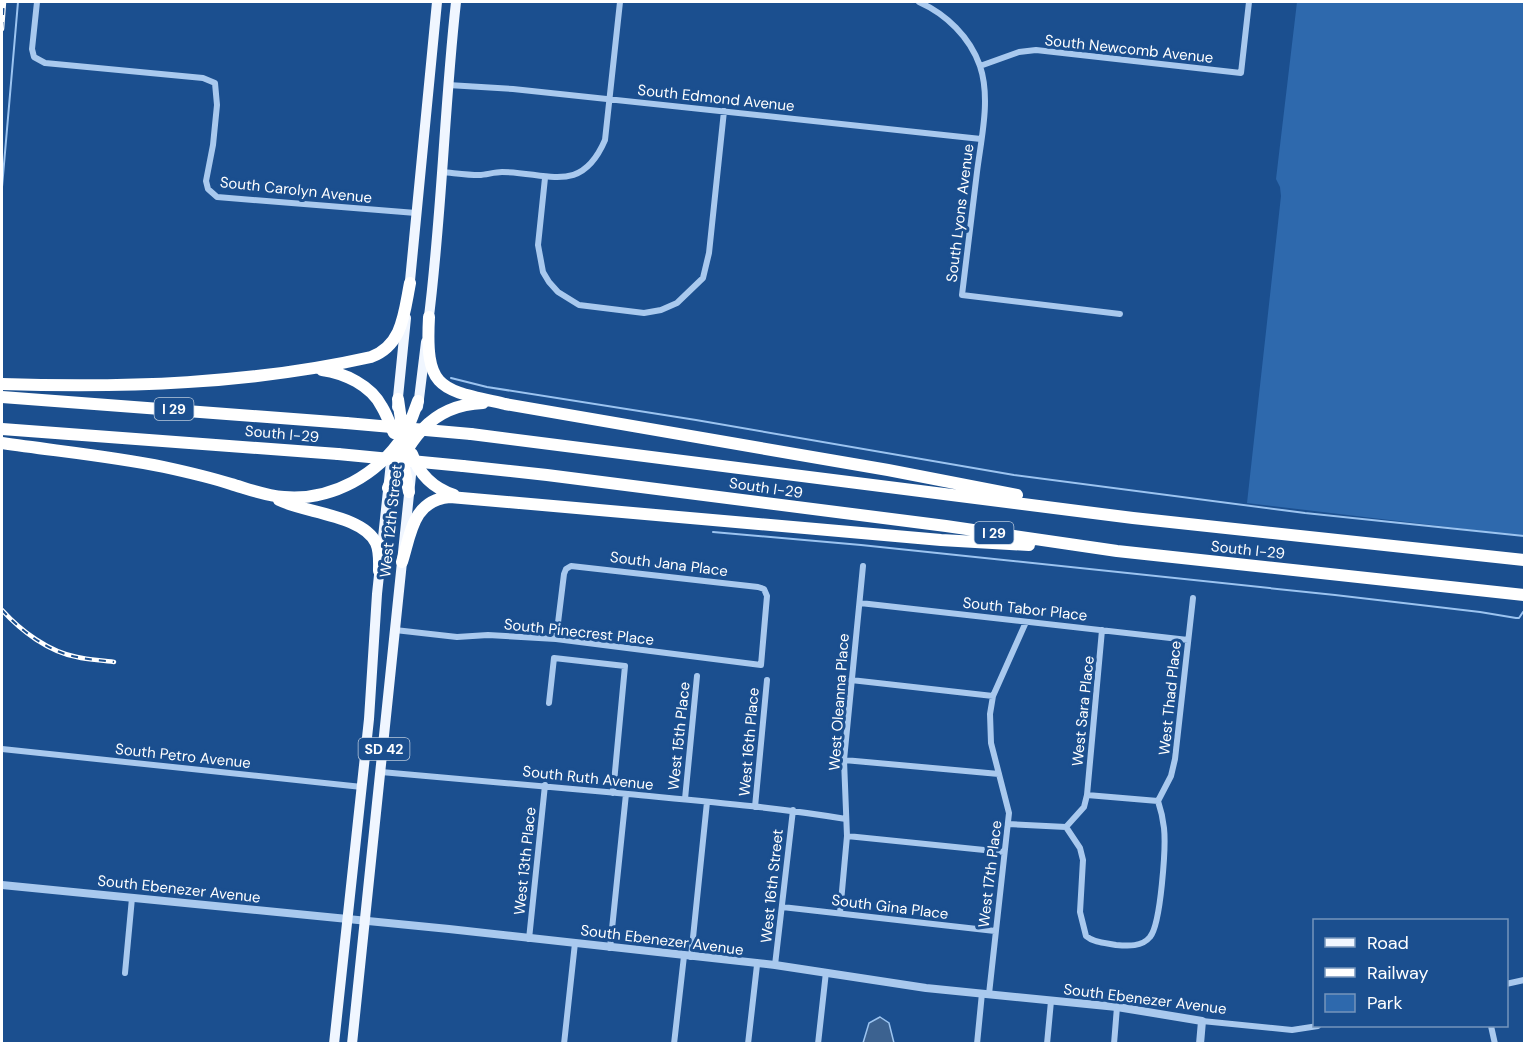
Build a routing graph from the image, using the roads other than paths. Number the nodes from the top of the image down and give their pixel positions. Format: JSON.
{"nodes":[{"id":1,"x":37,"y":2,"type":"edge"},
{"id":2,"x":437,"y":2,"type":"edge"},
{"id":3,"x":456,"y":2,"type":"edge"},
{"id":4,"x":620,"y":2,"type":"edge"},
{"id":5,"x":919,"y":2,"type":"edge"},
{"id":6,"x":1249,"y":2,"type":"edge"},
{"id":7,"x":980,"y":66,"type":"junction"},
{"id":8,"x":448,"y":85,"type":"junction"},
{"id":9,"x":609,"y":99,"type":"junction"},
{"id":10,"x":724,"y":111,"type":"junction"},
{"id":11,"x":981,"y":139,"type":"junction"},
{"id":12,"x":441,"y":172,"type":"junction"},
{"id":13,"x":545,"y":178,"type":"junction"},
{"id":14,"x":416,"y":213,"type":"junction"},
{"id":15,"x":410,"y":283,"type":"junction"},
{"id":16,"x":1120,"y":314,"type":"dead end"},
{"id":17,"x":429,"y":317,"type":"junction"},
{"id":18,"x":312,"y":368,"type":"junction"},
{"id":19,"x":2,"y":384,"type":"edge"},
{"id":20,"x":2,"y":397,"type":"edge"},
{"id":21,"x":398,"y":399,"type":"joint"},
{"id":22,"x":418,"y":401,"type":"joint"},
{"id":23,"x":505,"y":404,"type":"junction"},
{"id":24,"x":2,"y":429,"type":"edge"},
{"id":25,"x":2,"y":443,"type":"edge"},
{"id":26,"x":404,"y":445,"type":"junction"},
{"id":27,"x":388,"y":488,"type":"joint"},
{"id":28,"x":409,"y":492,"type":"joint"},
{"id":29,"x":270,"y":495,"type":"junction"},
{"id":30,"x":469,"y":499,"type":"junction"},
{"id":31,"x":1133,"y":518,"type":"junction"},
{"id":32,"x":1117,"y":551,"type":"junction"},
{"id":33,"x":1524,"y":560,"type":"edge"},
{"id":34,"x":402,"y":562,"type":"junction"},
{"id":35,"x":863,"y":566,"type":"dead end"},
{"id":36,"x":379,"y":572,"type":"junction"},
{"id":37,"x":1524,"y":595,"type":"edge"},
{"id":38,"x":1193,"y":598,"type":"dead end"},
{"id":39,"x":860,"y":603,"type":"junction"},
{"id":40,"x":1026,"y":622,"type":"junction"},
{"id":41,"x":396,"y":630,"type":"junction"},
{"id":42,"x":1102,"y":630,"type":"junction"},
{"id":43,"x":556,"y":639,"type":"junction"},
{"id":44,"x":1188,"y":640,"type":"junction"},
{"id":45,"x":760,"y":665,"type":"joint"},
{"id":46,"x":697,"y":676,"type":"dead end"},
{"id":47,"x":767,"y":680,"type":"dead end"},
{"id":48,"x":851,"y":680,"type":"junction"},
{"id":49,"x":993,"y":696,"type":"junction"},
{"id":50,"x":549,"y":703,"type":"dead end"},
{"id":51,"x":2,"y":749,"type":"edge"},
{"id":52,"x":844,"y":760,"type":"junction"},
{"id":53,"x":381,"y":772,"type":"junction"},
{"id":54,"x":999,"y":774,"type":"junction"},
{"id":55,"x":545,"y":785,"type":"junction"},
{"id":56,"x":362,"y":787,"type":"junction"},
{"id":57,"x":613,"y":793,"type":"junction"},
{"id":58,"x":626,"y":794,"type":"junction"},
{"id":59,"x":1087,"y":795,"type":"junction"},
{"id":60,"x":685,"y":799,"type":"junction"},
{"id":61,"x":1158,"y":801,"type":"junction"},
{"id":62,"x":707,"y":802,"type":"junction"},
{"id":63,"x":755,"y":807,"type":"junction"},
{"id":64,"x":793,"y":810,"type":"junction"},
{"id":65,"x":846,"y":819,"type":"junction"},
{"id":66,"x":1008,"y":824,"type":"junction"},
{"id":67,"x":1066,"y":827,"type":"junction"},
{"id":68,"x":847,"y":836,"type":"junction"},
{"id":69,"x":1004,"y":852,"type":"junction"},
{"id":70,"x":2,"y":885,"type":"edge"},
{"id":71,"x":132,"y":898,"type":"junction"},
{"id":72,"x":782,"y":907,"type":"junction"},
{"id":73,"x":840,"y":913,"type":"junction"},
{"id":74,"x":347,"y":919,"type":"junction"},
{"id":75,"x":365,"y":921,"type":"junction"},
{"id":76,"x":995,"y":931,"type":"junction"},
{"id":77,"x":530,"y":939,"type":"junction"},
{"id":78,"x":575,"y":944,"type":"junction"},
{"id":79,"x":610,"y":948,"type":"junction"},
{"id":80,"x":688,"y":956,"type":"junction"},
{"id":81,"x":757,"y":964,"type":"junction"},
{"id":82,"x":776,"y":965,"type":"junction"},
{"id":83,"x":826,"y":972,"type":"junction"},
{"id":84,"x":125,"y":973,"type":"dead end"},
{"id":85,"x":1524,"y":981,"type":"edge"},
{"id":86,"x":1508,"y":984,"type":"edge"},
{"id":87,"x":986,"y":994,"type":"junction"},
{"id":88,"x":1051,"y":1001,"type":"junction"},
{"id":89,"x":1117,"y":1007,"type":"junction"},
{"id":90,"x":1202,"y":1021,"type":"junction"},
{"id":91,"x":1313,"y":1027,"type":"edge"},
{"id":92,"x":1491,"y":1027,"type":"edge"},
{"id":93,"x":334,"y":1044,"type":"edge"},
{"id":94,"x":352,"y":1044,"type":"edge"},
{"id":95,"x":564,"y":1044,"type":"edge"},
{"id":96,"x":674,"y":1044,"type":"edge"},
{"id":97,"x":748,"y":1044,"type":"edge"},
{"id":98,"x":818,"y":1044,"type":"edge"},
{"id":99,"x":977,"y":1044,"type":"edge"},
{"id":100,"x":1047,"y":1044,"type":"edge"},
{"id":101,"x":1113,"y":1044,"type":"edge"},
{"id":102,"x":1200,"y":1044,"type":"edge"},
{"id":103,"x":1495,"y":1044,"type":"edge"}],
"edges":[{"from":1,"to":14,"type":"street","name":"South Carolyn Avenue"},
{"from":2,"to":14,"type":"main road"},
{"from":3,"to":8,"type":"main road"},
{"from":4,"to":9,"type":"street"},
{"from":5,"to":7,"type":"street","name":"South Lyons Avenue"},
{"from":6,"to":7,"type":"street","name":"South Newcomb Avenue"},
{"from":7,"to":11,"type":"street","name":"South Lyons Avenue"},
{"from":8,"to":9,"type":"street","name":"South Edmond Avenue"},
{"from":8,"to":12,"type":"main road"},
{"from":9,"to":10,"type":"street","name":"South Edmond Avenue"},
{"from":9,"to":13,"type":"street"},
{"from":10,"to":11,"type":"street","name":"South Edmond Avenue"},
{"from":10,"to":13,"type":"street"},
{"from":11,"to":16,"type":"street","name":"South Lyons Avenue"},
{"from":12,"to":13,"type":"street"},
{"from":12,"to":17,"type":"main road"},
{"from":14,"to":15,"type":"main road"},
{"from":15,"to":18,"type":"highway"},
{"from":15,"to":21,"type":"main road"},
{"from":17,"to":22,"type":"main road"},
{"from":17,"to":23,"type":"highway"},
{"from":18,"to":19,"type":"highway"},
{"from":18,"to":26,"type":"highway"},
{"from":20,"to":31,"type":"highway","name":"South I-29","number":"I 29","bridge":true},
{"from":21,"to":26,"type":"highway"},
{"from":22,"to":26,"type":"highway"},
{"from":23,"to":26,"type":"highway"},
{"from":23,"to":31,"type":"highway"},
{"from":24,"to":32,"type":"highway","name":"South I-29","number":"I 29","bridge":true},
{"from":25,"to":29,"type":"highway"},
{"from":26,"to":27,"type":"highway"},
{"from":26,"to":28,"type":"highway"},
{"from":26,"to":29,"type":"highway"},
{"from":26,"to":30,"type":"highway"},
{"from":27,"to":36,"type":"main road","name":"West 12th Street","number":"SD 42"},
{"from":28,"to":34,"type":"main road","name":"West 12th Street","number":"SD 42"},
{"from":29,"to":36,"type":"highway"},
{"from":30,"to":32,"type":"highway"},
{"from":30,"to":34,"type":"highway"},
{"from":31,"to":33,"type":"highway","name":"South I-29","number":"I 29"},
{"from":32,"to":37,"type":"highway","name":"South I-29","number":"I 29"},
{"from":34,"to":41,"type":"main road","name":"West 12th Street","number":"SD 42"},
{"from":35,"to":39,"type":"street","name":"West Oleanna Place"},
{"from":36,"to":56,"type":"main road","name":"West 12th Street","number":"SD 42"},
{"from":38,"to":44,"type":"street","name":"West Thad Place"},
{"from":39,"to":40,"type":"street","name":"South Tabor Place"},
{"from":39,"to":48,"type":"street","name":"West Oleanna Place"},
{"from":40,"to":42,"type":"street","name":"South Tabor Place"},
{"from":40,"to":49,"type":"street","name":"West 17th Place"},
{"from":41,"to":43,"type":"street","name":"South Pinecrest Place"},
{"from":41,"to":53,"type":"main road","name":"West 12th Street","number":"SD 42"},
{"from":42,"to":44,"type":"street","name":"South Tabor Place"},
{"from":42,"to":59,"type":"street","name":"West Sara Place"},
{"from":43,"to":45,"type":"street","name":"South Pinecrest Place"},
{"from":43,"to":45,"type":"street","name":"South Jana Place"},
{"from":44,"to":61,"type":"street","name":"West Thad Place"},
{"from":46,"to":60,"type":"street","name":"West 15th Place"},
{"from":47,"to":63,"type":"street","name":"West 16th Place"},
{"from":48,"to":49,"type":"street"},
{"from":48,"to":52,"type":"street","name":"West Oleanna Place"},
{"from":49,"to":54,"type":"street","name":"West 17th Place"},
{"from":50,"to":57,"type":"street"},
{"from":51,"to":56,"type":"street","name":"South Petro Avenue"},
{"from":52,"to":54,"type":"street"},
{"from":52,"to":65,"type":"street","name":"West Oleanna Place"},
{"from":53,"to":55,"type":"street","name":"South Ruth Avenue"},
{"from":53,"to":75,"type":"main road","name":"West 12th Street","number":"SD 42"},
{"from":54,"to":66,"type":"street","name":"West 17th Place"},
{"from":55,"to":57,"type":"street","name":"South Ruth Avenue"},
{"from":55,"to":77,"type":"street","name":"West 13th Place"},
{"from":56,"to":74,"type":"main road","name":"West 12th Street","number":"SD 42"},
{"from":57,"to":58,"type":"street","name":"South Ruth Avenue"},
{"from":58,"to":60,"type":"street","name":"South Ruth Avenue"},
{"from":58,"to":79,"type":"street"},
{"from":59,"to":61,"type":"street"},
{"from":59,"to":67,"type":"street"},
{"from":60,"to":62,"type":"street","name":"South Ruth Avenue"},
{"from":61,"to":67,"type":"street"},
{"from":62,"to":63,"type":"street","name":"South Ruth Avenue"},
{"from":62,"to":80,"type":"street"},
{"from":63,"to":64,"type":"street","name":"South Ruth Avenue"},
{"from":64,"to":65,"type":"street","name":"South Ruth Avenue"},
{"from":64,"to":72,"type":"street","name":"West 16th Street"},
{"from":65,"to":68,"type":"street","name":"West Oleanna Place"},
{"from":66,"to":67,"type":"street"},
{"from":66,"to":69,"type":"street","name":"West 17th Place"},
{"from":68,"to":69,"type":"street"},
{"from":68,"to":73,"type":"street","name":"West Oleanna Place"},
{"from":69,"to":76,"type":"street","name":"West 17th Place"},
{"from":70,"to":71,"type":"street","name":"South Ebenezer Avenue"},
{"from":71,"to":74,"type":"street","name":"South Ebenezer Avenue"},
{"from":71,"to":84,"type":"street"},
{"from":72,"to":73,"type":"street","name":"South Gina Place"},
{"from":72,"to":82,"type":"street","name":"West 16th Street"},
{"from":73,"to":76,"type":"street","name":"South Gina Place"},
{"from":74,"to":75,"type":"street","name":"South Ebenezer Avenue"},
{"from":74,"to":93,"type":"main road","name":"West 12th Street","number":"SD 42"},
{"from":75,"to":77,"type":"street","name":"South Ebenezer Avenue"},
{"from":75,"to":94,"type":"main road","name":"West 12th Street","number":"SD 42"},
{"from":76,"to":87,"type":"street","name":"West 17th Place"},
{"from":77,"to":78,"type":"street","name":"South Ebenezer Avenue"},
{"from":78,"to":79,"type":"street","name":"South Ebenezer Avenue"},
{"from":78,"to":95,"type":"street"},
{"from":79,"to":80,"type":"street","name":"South Ebenezer Avenue"},
{"from":80,"to":81,"type":"street","name":"South Ebenezer Avenue"},
{"from":80,"to":96,"type":"street"},
{"from":81,"to":82,"type":"street","name":"South Ebenezer Avenue"},
{"from":81,"to":97,"type":"street"},
{"from":82,"to":83,"type":"street","name":"South Ebenezer Avenue"},
{"from":83,"to":87,"type":"street","name":"South Ebenezer Avenue"},
{"from":83,"to":98,"type":"street"},
{"from":85,"to":86,"type":"street"},
{"from":87,"to":88,"type":"street","name":"South Ebenezer Avenue"},
{"from":87,"to":99,"type":"street","name":"West 17th Place"},
{"from":88,"to":89,"type":"street","name":"South Ebenezer Avenue"},
{"from":88,"to":100,"type":"street"},
{"from":89,"to":90,"type":"street","name":"South Ebenezer Avenue"},
{"from":89,"to":101,"type":"street"},
{"from":90,"to":91,"type":"street","name":"South Ebenezer Avenue"},
{"from":90,"to":102,"type":"street"},
{"from":92,"to":103,"type":"street"}]}
